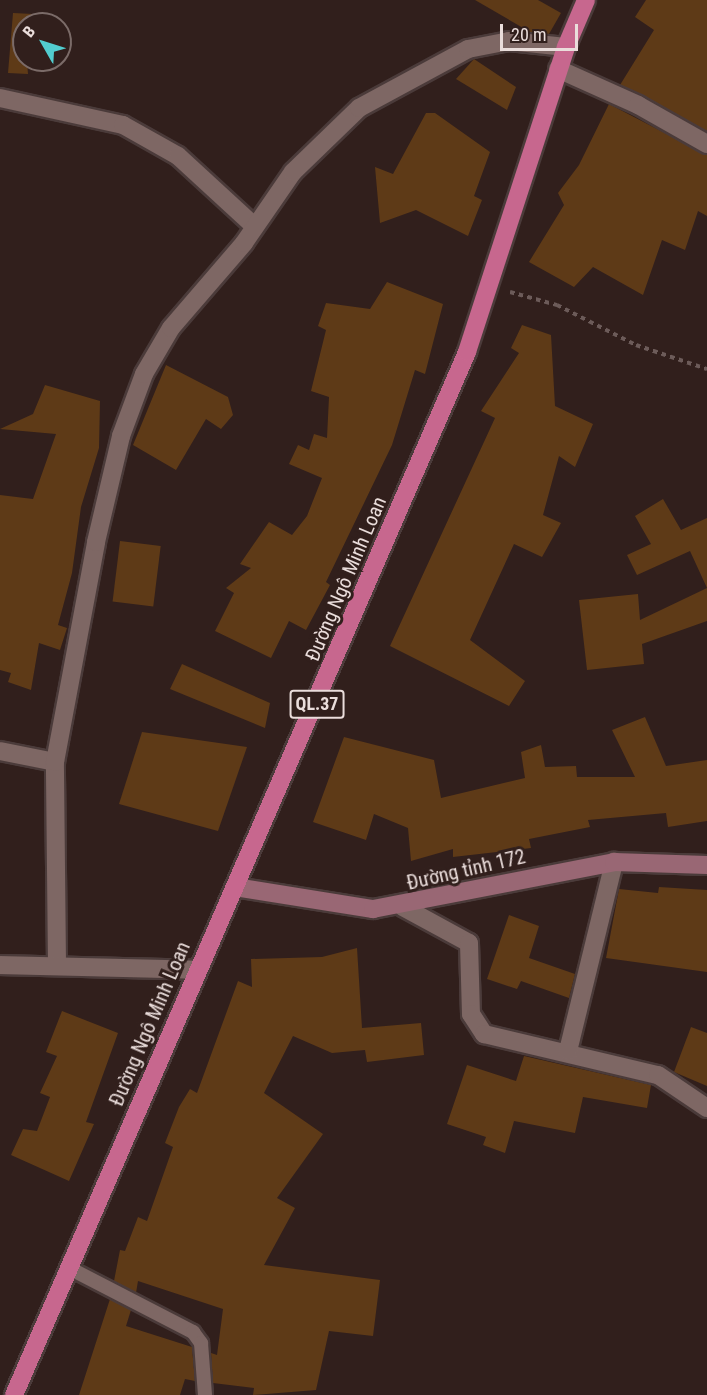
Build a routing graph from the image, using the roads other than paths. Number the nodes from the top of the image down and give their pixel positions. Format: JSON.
{"nodes":[{"id":1,"x":586,"y":0,"type":"edge"},
{"id":2,"x":566,"y":47,"type":"junction"},
{"id":3,"x":558,"y":69,"type":"junction"},
{"id":4,"x":0,"y":98,"type":"edge"},
{"id":5,"x":707,"y":144,"type":"edge"},
{"id":6,"x":253,"y":225,"type":"junction"},
{"id":7,"x":0,"y":751,"type":"edge"},
{"id":8,"x":55,"y":762,"type":"junction"},
{"id":9,"x":614,"y":862,"type":"junction"},
{"id":10,"x":707,"y":865,"type":"edge"},
{"id":11,"x":235,"y":887,"type":"junction"},
{"id":12,"x":403,"y":908,"type":"junction"},
{"id":13,"x":57,"y":964,"type":"junction"},
{"id":14,"x":0,"y":965,"type":"edge"},
{"id":15,"x":198,"y":970,"type":"junction"},
{"id":16,"x":568,"y":1051,"type":"junction"},
{"id":17,"x":707,"y":1108,"type":"edge"},
{"id":18,"x":69,"y":1268,"type":"junction"},
{"id":19,"x":14,"y":1395,"type":"edge"},
{"id":20,"x":205,"y":1395,"type":"edge"}],
"edges":[{"from":1,"to":2,"type":"highway","name":"Đường Ngô Minh Loan","number":"QL.37"},
{"from":2,"to":3,"type":"highway","name":"Đường Ngô Minh Loan","number":"QL.37"},
{"from":2,"to":6,"type":"street"},
{"from":3,"to":5,"type":"street"},
{"from":3,"to":11,"type":"highway","name":"Đường Ngô Minh Loan","number":"QL.37"},
{"from":4,"to":6,"type":"street"},
{"from":6,"to":8,"type":"street"},
{"from":7,"to":8,"type":"street"},
{"from":8,"to":13,"type":"street"},
{"from":9,"to":10,"type":"main road","name":"Đường tỉnh 172"},
{"from":9,"to":12,"type":"main road","name":"Đường tỉnh 172"},
{"from":9,"to":16,"type":"street"},
{"from":11,"to":12,"type":"main road","name":"Đường tỉnh 172"},
{"from":11,"to":15,"type":"highway","name":"Đường Ngô Minh Loan","number":"QL.37"},
{"from":12,"to":16,"type":"street"},
{"from":13,"to":14,"type":"street"},
{"from":13,"to":15,"type":"street"},
{"from":15,"to":18,"type":"highway","name":"Đường Ngô Minh Loan","number":"QL.37"},
{"from":16,"to":17,"type":"street"},
{"from":18,"to":19,"type":"highway","name":"Đường Ngô Minh Loan","number":"QL.37"},
{"from":18,"to":20,"type":"lane"}]}
